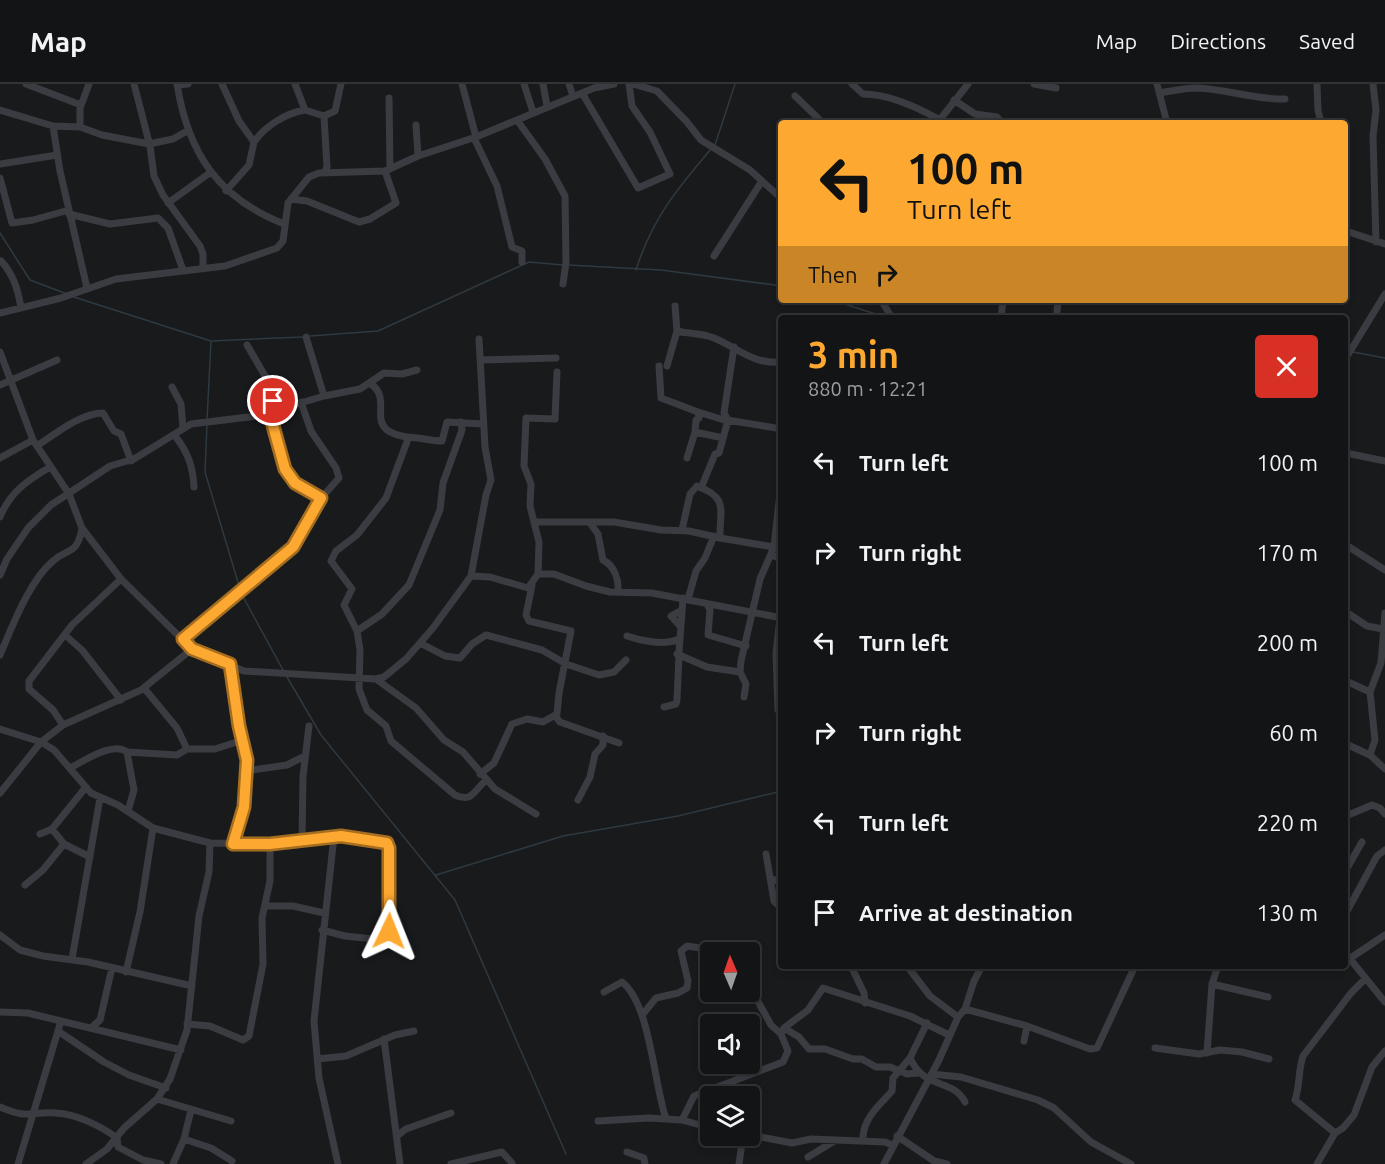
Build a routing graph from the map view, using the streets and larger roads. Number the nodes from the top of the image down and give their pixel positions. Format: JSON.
{"nodes":[{"id":1,"x":26,"y":84,"type":"edge"},
{"id":2,"x":89,"y":84,"type":"edge"},
{"id":3,"x":134,"y":84,"type":"edge"},
{"id":4,"x":188,"y":84,"type":"edge"},
{"id":5,"x":222,"y":84,"type":"edge"},
{"id":6,"x":295,"y":84,"type":"edge"},
{"id":7,"x":341,"y":84,"type":"edge"},
{"id":8,"x":462,"y":84,"type":"edge"},
{"id":9,"x":524,"y":84,"type":"edge"},
{"id":10,"x":543,"y":84,"type":"edge"},
{"id":11,"x":569,"y":84,"type":"edge"},
{"id":12,"x":614,"y":84,"type":"edge"},
{"id":13,"x":631,"y":84,"type":"edge"},
{"id":14,"x":852,"y":84,"type":"edge"},
{"id":15,"x":968,"y":84,"type":"edge"},
{"id":16,"x":1034,"y":84,"type":"edge"},
{"id":17,"x":1157,"y":84,"type":"edge"},
{"id":18,"x":1317,"y":84,"type":"edge"},
{"id":19,"x":1373,"y":84,"type":"edge"},
{"id":20,"x":177,"y":85,"type":"edge"},
{"id":21,"x":1056,"y":88,"type":"dead end"},
{"id":22,"x":582,"y":93,"type":"junction"},
{"id":23,"x":1160,"y":93,"type":"junction"},
{"id":24,"x":573,"y":96,"type":"junction"},
{"id":25,"x":795,"y":96,"type":"dead end"},
{"id":26,"x":389,"y":98,"type":"dead end"},
{"id":27,"x":1285,"y":99,"type":"dead end"},
{"id":28,"x":954,"y":100,"type":"junction"},
{"id":29,"x":81,"y":105,"type":"junction"},
{"id":30,"x":547,"y":106,"type":"junction"},
{"id":31,"x":0,"y":110,"type":"edge"},
{"id":32,"x":305,"y":110,"type":"junction"},
{"id":33,"x":533,"y":112,"type":"junction"},
{"id":34,"x":324,"y":116,"type":"junction"},
{"id":35,"x":517,"y":120,"type":"junction"},
{"id":36,"x":820,"y":120,"type":"edge"},
{"id":37,"x":937,"y":120,"type":"edge"},
{"id":38,"x":939,"y":120,"type":"edge"},
{"id":39,"x":1000,"y":120,"type":"edge"},
{"id":40,"x":1166,"y":120,"type":"edge"},
{"id":41,"x":1321,"y":120,"type":"edge"},
{"id":42,"x":416,"y":125,"type":"dead end"},
{"id":43,"x":53,"y":126,"type":"junction"},
{"id":44,"x":80,"y":127,"type":"junction"},
{"id":45,"x":187,"y":131,"type":"junction"},
{"id":46,"x":475,"y":138,"type":"junction"},
{"id":47,"x":254,"y":142,"type":"junction"},
{"id":48,"x":149,"y":144,"type":"junction"},
{"id":49,"x":57,"y":155,"type":"junction"},
{"id":50,"x":418,"y":156,"type":"junction"},
{"id":51,"x":0,"y":164,"type":"edge"},
{"id":52,"x":388,"y":170,"type":"junction"},
{"id":53,"x":211,"y":172,"type":"junction"},
{"id":54,"x":324,"y":173,"type":"junction"},
{"id":55,"x":0,"y":178,"type":"edge"},
{"id":56,"x":762,"y":181,"type":"junction"},
{"id":57,"x":226,"y":191,"type":"junction"},
{"id":58,"x":778,"y":195,"type":"edge"},
{"id":59,"x":291,"y":199,"type":"junction"},
{"id":60,"x":168,"y":202,"type":"junction"},
{"id":61,"x":69,"y":212,"type":"junction"},
{"id":62,"x":285,"y":224,"type":"junction"},
{"id":63,"x":1348,"y":232,"type":"edge"},
{"id":64,"x":1376,"y":242,"type":"junction"},
{"id":65,"x":1385,"y":244,"type":"edge"},
{"id":66,"x":714,"y":256,"type":"dead end"},
{"id":67,"x":1,"y":261,"type":"edge"},
{"id":68,"x":522,"y":262,"type":"dead end"},
{"id":69,"x":203,"y":268,"type":"junction"},
{"id":70,"x":183,"y":270,"type":"junction"},
{"id":71,"x":563,"y":284,"type":"dead end"},
{"id":72,"x":87,"y":288,"type":"junction"},
{"id":73,"x":1385,"y":294,"type":"edge"},
{"id":74,"x":1058,"y":303,"type":"edge"},
{"id":75,"x":675,"y":306,"type":"dead end"},
{"id":76,"x":21,"y":308,"type":"junction"},
{"id":77,"x":1057,"y":312,"type":"dead end"},
{"id":78,"x":0,"y":313,"type":"edge"},
{"id":79,"x":677,"y":331,"type":"junction"},
{"id":80,"x":306,"y":338,"type":"dead end"},
{"id":81,"x":479,"y":339,"type":"dead end"},
{"id":82,"x":247,"y":345,"type":"dead end"},
{"id":83,"x":734,"y":347,"type":"junction"},
{"id":84,"x":0,"y":352,"type":"edge"},
{"id":85,"x":1348,"y":355,"type":"edge"},
{"id":86,"x":556,"y":358,"type":"dead end"},
{"id":87,"x":57,"y":360,"type":"dead end"},
{"id":88,"x":480,"y":360,"type":"junction"},
{"id":89,"x":778,"y":363,"type":"edge"},
{"id":90,"x":417,"y":370,"type":"dead end"},
{"id":91,"x":557,"y":372,"type":"dead end"},
{"id":92,"x":11,"y":379,"type":"junction"},
{"id":93,"x":370,"y":384,"type":"junction"},
{"id":94,"x":0,"y":385,"type":"edge"},
{"id":95,"x":172,"y":387,"type":"dead end"},
{"id":96,"x":324,"y":396,"type":"junction"},
{"id":97,"x":301,"y":402,"type":"junction"},
{"id":98,"x":274,"y":410,"type":"junction"},
{"id":99,"x":698,"y":411,"type":"junction"},
{"id":100,"x":728,"y":420,"type":"junction"},
{"id":101,"x":461,"y":422,"type":"junction"},
{"id":102,"x":483,"y":424,"type":"junction"},
{"id":103,"x":183,"y":428,"type":"junction"},
{"id":104,"x":778,"y":428,"type":"edge"},
{"id":105,"x":695,"y":432,"type":"junction"},
{"id":106,"x":175,"y":436,"type":"junction"},
{"id":107,"x":723,"y":438,"type":"junction"},
{"id":108,"x":408,"y":439,"type":"junction"},
{"id":109,"x":35,"y":443,"type":"junction"},
{"id":110,"x":1348,"y":453,"type":"edge"},
{"id":111,"x":0,"y":458,"type":"edge"},
{"id":112,"x":687,"y":458,"type":"dead end"},
{"id":113,"x":130,"y":460,"type":"junction"},
{"id":114,"x":1385,"y":461,"type":"edge"},
{"id":115,"x":50,"y":467,"type":"junction"},
{"id":116,"x":194,"y":487,"type":"dead end"},
{"id":117,"x":701,"y":488,"type":"junction"},
{"id":118,"x":69,"y":494,"type":"junction"},
{"id":119,"x":321,"y":498,"type":"junction"},
{"id":120,"x":0,"y":516,"type":"edge"},
{"id":121,"x":778,"y":521,"type":"edge"},
{"id":122,"x":535,"y":522,"type":"junction"},
{"id":123,"x":590,"y":523,"type":"junction"},
{"id":124,"x":82,"y":528,"type":"junction"},
{"id":125,"x":681,"y":530,"type":"junction"},
{"id":126,"x":717,"y":537,"type":"junction"},
{"id":127,"x":1348,"y":546,"type":"edge"},
{"id":128,"x":774,"y":547,"type":"junction"},
{"id":129,"x":771,"y":555,"type":"junction"},
{"id":130,"x":778,"y":558,"type":"edge"},
{"id":131,"x":1385,"y":570,"type":"edge"},
{"id":132,"x":538,"y":574,"type":"junction"},
{"id":133,"x":0,"y":575,"type":"edge"},
{"id":134,"x":471,"y":576,"type":"junction"},
{"id":135,"x":121,"y":579,"type":"junction"},
{"id":136,"x":532,"y":585,"type":"junction"},
{"id":137,"x":618,"y":592,"type":"junction"},
{"id":138,"x":685,"y":599,"type":"junction"},
{"id":139,"x":707,"y":604,"type":"junction"},
{"id":140,"x":682,"y":610,"type":"junction"},
{"id":141,"x":751,"y":613,"type":"junction"},
{"id":142,"x":1348,"y":613,"type":"edge"},
{"id":143,"x":1385,"y":613,"type":"edge"},
{"id":144,"x":778,"y":618,"type":"edge"},
{"id":145,"x":680,"y":626,"type":"junction"},
{"id":146,"x":1383,"y":628,"type":"junction"},
{"id":147,"x":357,"y":631,"type":"junction"},
{"id":148,"x":65,"y":635,"type":"junction"},
{"id":149,"x":627,"y":636,"type":"dead end"},
{"id":150,"x":183,"y":639,"type":"junction"},
{"id":151,"x":679,"y":639,"type":"junction"},
{"id":152,"x":420,"y":643,"type":"junction"},
{"id":153,"x":746,"y":645,"type":"junction"},
{"id":154,"x":192,"y":649,"type":"junction"},
{"id":155,"x":677,"y":654,"type":"junction"},
{"id":156,"x":0,"y":655,"type":"edge"},
{"id":157,"x":626,"y":660,"type":"dead end"},
{"id":158,"x":230,"y":664,"type":"junction"},
{"id":159,"x":566,"y":664,"type":"junction"},
{"id":160,"x":740,"y":672,"type":"junction"},
{"id":161,"x":360,"y":678,"type":"junction"},
{"id":162,"x":375,"y":679,"type":"junction"},
{"id":163,"x":1348,"y":682,"type":"edge"},
{"id":164,"x":144,"y":688,"type":"junction"},
{"id":165,"x":1370,"y":692,"type":"junction"},
{"id":166,"x":744,"y":698,"type":"dead end"},
{"id":167,"x":120,"y":700,"type":"junction"},
{"id":168,"x":664,"y":707,"type":"dead end"},
{"id":169,"x":556,"y":717,"type":"junction"},
{"id":170,"x":63,"y":725,"type":"junction"},
{"id":171,"x":309,"y":726,"type":"dead end"},
{"id":172,"x":0,"y":729,"type":"edge"},
{"id":173,"x":603,"y":736,"type":"junction"},
{"id":174,"x":243,"y":740,"type":"junction"},
{"id":175,"x":41,"y":742,"type":"junction"},
{"id":176,"x":619,"y":743,"type":"dead end"},
{"id":177,"x":1348,"y":745,"type":"edge"},
{"id":178,"x":187,"y":749,"type":"junction"},
{"id":179,"x":127,"y":752,"type":"junction"},
{"id":180,"x":1370,"y":755,"type":"junction"},
{"id":181,"x":305,"y":756,"type":"junction"},
{"id":182,"x":70,"y":768,"type":"junction"},
{"id":183,"x":1385,"y":769,"type":"edge"},
{"id":184,"x":246,"y":771,"type":"junction"},
{"id":185,"x":480,"y":774,"type":"junction"},
{"id":186,"x":486,"y":781,"type":"junction"},
{"id":187,"x":86,"y":787,"type":"junction"},
{"id":188,"x":0,"y":793,"type":"edge"},
{"id":189,"x":100,"y":798,"type":"junction"},
{"id":190,"x":578,"y":800,"type":"dead end"},
{"id":191,"x":1383,"y":808,"type":"edge"},
{"id":192,"x":128,"y":811,"type":"junction"},
{"id":193,"x":536,"y":814,"type":"dead end"},
{"id":194,"x":1348,"y":817,"type":"edge"},
{"id":195,"x":153,"y":828,"type":"junction"},
{"id":196,"x":52,"y":829,"type":"junction"},
{"id":197,"x":40,"y":834,"type":"dead end"},
{"id":198,"x":334,"y":836,"type":"junction"},
{"id":199,"x":302,"y":840,"type":"junction"},
{"id":200,"x":1362,"y":842,"type":"dead end"},
{"id":201,"x":210,"y":843,"type":"junction"},
{"id":202,"x":64,"y":844,"type":"junction"},
{"id":203,"x":233,"y":844,"type":"junction"},
{"id":204,"x":270,"y":844,"type":"junction"},
{"id":205,"x":1385,"y":850,"type":"edge"},
{"id":206,"x":766,"y":854,"type":"dead end"},
{"id":207,"x":90,"y":857,"type":"junction"},
{"id":208,"x":1348,"y":866,"type":"edge"},
{"id":209,"x":771,"y":879,"type":"junction"},
{"id":210,"x":778,"y":881,"type":"edge"},
{"id":211,"x":24,"y":885,"type":"dead end"},
{"id":212,"x":778,"y":905,"type":"edge"},
{"id":213,"x":265,"y":906,"type":"junction"},
{"id":214,"x":1348,"y":910,"type":"edge"},
{"id":215,"x":324,"y":913,"type":"junction"},
{"id":216,"x":322,"y":930,"type":"junction"},
{"id":217,"x":0,"y":935,"type":"edge"},
{"id":218,"x":1385,"y":936,"type":"edge"},
{"id":219,"x":700,"y":948,"type":"edge"},
{"id":220,"x":1348,"y":955,"type":"edge"},
{"id":221,"x":1348,"y":957,"type":"edge"},
{"id":222,"x":72,"y":959,"type":"junction"},
{"id":223,"x":112,"y":968,"type":"junction"},
{"id":224,"x":852,"y":969,"type":"edge"},
{"id":225,"x":908,"y":969,"type":"edge"},
{"id":226,"x":981,"y":969,"type":"edge"},
{"id":227,"x":1134,"y":969,"type":"edge"},
{"id":228,"x":1217,"y":969,"type":"edge"},
{"id":229,"x":126,"y":972,"type":"junction"},
{"id":230,"x":1365,"y":979,"type":"junction"},
{"id":231,"x":1212,"y":984,"type":"junction"},
{"id":232,"x":192,"y":986,"type":"junction"},
{"id":233,"x":604,"y":992,"type":"dead end"},
{"id":234,"x":1268,"y":997,"type":"dead end"},
{"id":235,"x":758,"y":1002,"type":"edge"},
{"id":236,"x":1385,"y":1002,"type":"edge"},
{"id":237,"x":865,"y":1003,"type":"junction"},
{"id":238,"x":966,"y":1009,"type":"junction"},
{"id":239,"x":0,"y":1012,"type":"edge"},
{"id":240,"x":643,"y":1014,"type":"junction"},
{"id":241,"x":958,"y":1017,"type":"junction"},
{"id":242,"x":60,"y":1021,"type":"junction"},
{"id":243,"x":927,"y":1023,"type":"junction"},
{"id":244,"x":187,"y":1024,"type":"junction"},
{"id":245,"x":1027,"y":1026,"type":"junction"},
{"id":246,"x":92,"y":1028,"type":"junction"},
{"id":247,"x":58,"y":1031,"type":"junction"},
{"id":248,"x":414,"y":1031,"type":"dead end"},
{"id":249,"x":783,"y":1031,"type":"junction"},
{"id":250,"x":950,"y":1035,"type":"junction"},
{"id":251,"x":384,"y":1039,"type":"junction"},
{"id":252,"x":1024,"y":1041,"type":"dead end"},
{"id":253,"x":1155,"y":1048,"type":"dead end"},
{"id":254,"x":181,"y":1050,"type":"junction"},
{"id":255,"x":1385,"y":1052,"type":"edge"},
{"id":256,"x":1207,"y":1053,"type":"junction"},
{"id":257,"x":910,"y":1058,"type":"junction"},
{"id":258,"x":317,"y":1059,"type":"junction"},
{"id":259,"x":1269,"y":1059,"type":"dead end"},
{"id":260,"x":899,"y":1070,"type":"junction"},
{"id":261,"x":918,"y":1073,"type":"junction"},
{"id":262,"x":930,"y":1077,"type":"junction"},
{"id":263,"x":166,"y":1088,"type":"junction"},
{"id":264,"x":157,"y":1099,"type":"junction"},
{"id":265,"x":965,"y":1102,"type":"dead end"},
{"id":266,"x":0,"y":1107,"type":"edge"},
{"id":267,"x":191,"y":1110,"type":"junction"},
{"id":268,"x":451,"y":1113,"type":"dead end"},
{"id":269,"x":31,"y":1116,"type":"junction"},
{"id":270,"x":666,"y":1119,"type":"junction"},
{"id":271,"x":682,"y":1120,"type":"junction"},
{"id":272,"x":231,"y":1121,"type":"dead end"},
{"id":273,"x":598,"y":1121,"type":"dead end"},
{"id":274,"x":700,"y":1125,"type":"edge"},
{"id":275,"x":1335,"y":1134,"type":"junction"},
{"id":276,"x":397,"y":1136,"type":"junction"},
{"id":277,"x":863,"y":1136,"type":"dead end"},
{"id":278,"x":897,"y":1136,"type":"junction"},
{"id":279,"x":760,"y":1137,"type":"edge"},
{"id":280,"x":117,"y":1138,"type":"junction"},
{"id":281,"x":184,"y":1139,"type":"junction"},
{"id":282,"x":838,"y":1139,"type":"junction"},
{"id":283,"x":892,"y":1145,"type":"junction"},
{"id":284,"x":742,"y":1146,"type":"edge"},
{"id":285,"x":627,"y":1152,"type":"dead end"},
{"id":286,"x":808,"y":1157,"type":"dead end"},
{"id":287,"x":232,"y":1161,"type":"dead end"},
{"id":288,"x":512,"y":1163,"type":"edge"},
{"id":289,"x":18,"y":1164,"type":"edge"},
{"id":290,"x":86,"y":1164,"type":"edge"},
{"id":291,"x":161,"y":1164,"type":"edge"},
{"id":292,"x":173,"y":1164,"type":"edge"},
{"id":293,"x":338,"y":1164,"type":"edge"},
{"id":294,"x":400,"y":1164,"type":"edge"},
{"id":295,"x":451,"y":1164,"type":"edge"},
{"id":296,"x":645,"y":1164,"type":"edge"},
{"id":297,"x":739,"y":1164,"type":"edge"},
{"id":298,"x":884,"y":1164,"type":"edge"},
{"id":299,"x":947,"y":1164,"type":"edge"},
{"id":300,"x":1131,"y":1164,"type":"edge"},
{"id":301,"x":1317,"y":1164,"type":"edge"}],
"edges":[{"from":1,"to":29,"type":"street"},
{"from":2,"to":29,"type":"street"},
{"from":3,"to":48,"type":"street"},
{"from":4,"to":20,"type":"street"},
{"from":5,"to":47,"type":"street"},
{"from":6,"to":32,"type":"street"},
{"from":7,"to":34,"type":"street"},
{"from":8,"to":46,"type":"street"},
{"from":9,"to":33,"type":"street"},
{"from":10,"to":30,"type":"street"},
{"from":11,"to":24,"type":"street"},
{"from":12,"to":22,"type":"street"},
{"from":13,"to":22,"type":"street"},
{"from":13,"to":56,"type":"street"},
{"from":14,"to":37,"type":"street"},
{"from":15,"to":28,"type":"street"},
{"from":16,"to":21,"type":"street"},
{"from":17,"to":23,"type":"street"},
{"from":18,"to":41,"type":"street"},
{"from":19,"to":64,"type":"street"},
{"from":20,"to":45,"type":"street"},
{"from":22,"to":24,"type":"street"},
{"from":23,"to":27,"type":"street"},
{"from":23,"to":40,"type":"street"},
{"from":24,"to":30,"type":"street"},
{"from":25,"to":36,"type":"street"},
{"from":26,"to":52,"type":"street"},
{"from":28,"to":38,"type":"street"},
{"from":28,"to":39,"type":"street"},
{"from":29,"to":44,"type":"street"},
{"from":30,"to":33,"type":"street"},
{"from":31,"to":43,"type":"street"},
{"from":32,"to":34,"type":"street"},
{"from":32,"to":47,"type":"street"},
{"from":33,"to":35,"type":"street"},
{"from":34,"to":54,"type":"street"},
{"from":35,"to":46,"type":"street"},
{"from":35,"to":71,"type":"street"},
{"from":42,"to":50,"type":"street"},
{"from":43,"to":44,"type":"street"},
{"from":43,"to":49,"type":"street"},
{"from":44,"to":48,"type":"street"},
{"from":45,"to":48,"type":"street"},
{"from":45,"to":53,"type":"street"},
{"from":46,"to":50,"type":"street"},
{"from":46,"to":68,"type":"street"},
{"from":47,"to":57,"type":"street"},
{"from":48,"to":60,"type":"street"},
{"from":49,"to":51,"type":"street"},
{"from":49,"to":61,"type":"street"},
{"from":50,"to":52,"type":"street"},
{"from":52,"to":54,"type":"street"},
{"from":52,"to":59,"type":"street"},
{"from":53,"to":57,"type":"street"},
{"from":53,"to":60,"type":"street"},
{"from":54,"to":59,"type":"street"},
{"from":55,"to":61,"type":"street"},
{"from":56,"to":58,"type":"street"},
{"from":56,"to":66,"type":"street"},
{"from":57,"to":62,"type":"street"},
{"from":59,"to":62,"type":"street"},
{"from":60,"to":69,"type":"street"},
{"from":61,"to":70,"type":"street"},
{"from":61,"to":72,"type":"street"},
{"from":62,"to":69,"type":"street"},
{"from":63,"to":64,"type":"street"},
{"from":64,"to":65,"type":"street"},
{"from":67,"to":76,"type":"street"},
{"from":69,"to":70,"type":"street"},
{"from":70,"to":72,"type":"street"},
{"from":72,"to":76,"type":"street"},
{"from":73,"to":85,"type":"street"},
{"from":74,"to":77,"type":"street"},
{"from":75,"to":79,"type":"street"},
{"from":76,"to":78,"type":"street"},
{"from":79,"to":83,"type":"street"},
{"from":79,"to":99,"type":"street"},
{"from":80,"to":96,"type":"street"},
{"from":81,"to":88,"type":"street"},
{"from":82,"to":98,"type":"street"},
{"from":83,"to":89,"type":"street"},
{"from":83,"to":100,"type":"street"},
{"from":84,"to":92,"type":"street"},
{"from":86,"to":88,"type":"street"},
{"from":87,"to":92,"type":"street"},
{"from":88,"to":102,"type":"street"},
{"from":90,"to":93,"type":"street"},
{"from":91,"to":122,"type":"street"},
{"from":92,"to":94,"type":"street"},
{"from":92,"to":109,"type":"street"},
{"from":93,"to":96,"type":"street"},
{"from":93,"to":108,"type":"street"},
{"from":95,"to":103,"type":"street"},
{"from":96,"to":97,"type":"street"},
{"from":97,"to":98,"type":"street"},
{"from":97,"to":119,"type":"street"},
{"from":98,"to":103,"type":"street"},
{"from":98,"to":119,"type":"street"},
{"from":99,"to":100,"type":"street"},
{"from":99,"to":105,"type":"street"},
{"from":100,"to":104,"type":"street"},
{"from":100,"to":107,"type":"street"},
{"from":101,"to":102,"type":"street"},
{"from":101,"to":108,"type":"street"},
{"from":101,"to":147,"type":"street"},
{"from":102,"to":134,"type":"street"},
{"from":103,"to":106,"type":"street"},
{"from":105,"to":107,"type":"street"},
{"from":105,"to":112,"type":"street"},
{"from":106,"to":113,"type":"street"},
{"from":106,"to":116,"type":"street"},
{"from":107,"to":117,"type":"street"},
{"from":108,"to":147,"type":"street"},
{"from":109,"to":111,"type":"street"},
{"from":109,"to":113,"type":"street"},
{"from":109,"to":115,"type":"street"},
{"from":110,"to":114,"type":"street"},
{"from":113,"to":118,"type":"street"},
{"from":115,"to":118,"type":"street"},
{"from":115,"to":120,"type":"street"},
{"from":117,"to":125,"type":"street"},
{"from":117,"to":126,"type":"street"},
{"from":118,"to":124,"type":"street"},
{"from":118,"to":133,"type":"street"},
{"from":119,"to":150,"type":"street"},
{"from":121,"to":128,"type":"street"},
{"from":122,"to":123,"type":"street"},
{"from":122,"to":132,"type":"street"},
{"from":123,"to":125,"type":"street"},
{"from":123,"to":137,"type":"street"},
{"from":124,"to":135,"type":"street"},
{"from":124,"to":156,"type":"street"},
{"from":125,"to":126,"type":"street"},
{"from":126,"to":128,"type":"street"},
{"from":126,"to":138,"type":"street"},
{"from":127,"to":131,"type":"street"},
{"from":128,"to":129,"type":"street"},
{"from":129,"to":130,"type":"street"},
{"from":129,"to":141,"type":"street"},
{"from":132,"to":136,"type":"street"},
{"from":132,"to":137,"type":"street"},
{"from":134,"to":136,"type":"street"},
{"from":134,"to":152,"type":"street"},
{"from":135,"to":148,"type":"street"},
{"from":135,"to":150,"type":"street"},
{"from":136,"to":159,"type":"street"},
{"from":137,"to":138,"type":"street"},
{"from":138,"to":139,"type":"street"},
{"from":138,"to":140,"type":"street"},
{"from":139,"to":141,"type":"street"},
{"from":139,"to":153,"type":"street"},
{"from":140,"to":145,"type":"street"},
{"from":140,"to":145,"type":"street"},
{"from":141,"to":144,"type":"street"},
{"from":141,"to":153,"type":"street"},
{"from":142,"to":146,"type":"street"},
{"from":143,"to":146,"type":"street"},
{"from":145,"to":151,"type":"street"},
{"from":146,"to":165,"type":"street"},
{"from":147,"to":161,"type":"street"},
{"from":148,"to":167,"type":"street"},
{"from":148,"to":170,"type":"street"},
{"from":149,"to":151,"type":"street"},
{"from":150,"to":154,"type":"street"},
{"from":151,"to":155,"type":"street"},
{"from":152,"to":159,"type":"street"},
{"from":152,"to":162,"type":"street"},
{"from":153,"to":160,"type":"street"},
{"from":154,"to":158,"type":"street"},
{"from":154,"to":164,"type":"street"},
{"from":155,"to":160,"type":"street"},
{"from":155,"to":168,"type":"street"},
{"from":157,"to":159,"type":"street"},
{"from":158,"to":161,"type":"street"},
{"from":158,"to":174,"type":"street"},
{"from":159,"to":169,"type":"street"},
{"from":160,"to":166,"type":"street"},
{"from":161,"to":162,"type":"street"},
{"from":161,"to":186,"type":"street"},
{"from":162,"to":185,"type":"street"},
{"from":163,"to":165,"type":"street"},
{"from":164,"to":167,"type":"street"},
{"from":164,"to":178,"type":"street"},
{"from":165,"to":180,"type":"street"},
{"from":167,"to":170,"type":"street"},
{"from":169,"to":173,"type":"street"},
{"from":169,"to":185,"type":"street"},
{"from":170,"to":175,"type":"street"},
{"from":171,"to":181,"type":"street"},
{"from":172,"to":175,"type":"street"},
{"from":173,"to":176,"type":"street"},
{"from":173,"to":190,"type":"street"},
{"from":174,"to":178,"type":"street"},
{"from":174,"to":184,"type":"street"},
{"from":175,"to":182,"type":"street"},
{"from":175,"to":188,"type":"street"},
{"from":177,"to":180,"type":"street"},
{"from":178,"to":179,"type":"street"},
{"from":179,"to":182,"type":"street"},
{"from":179,"to":192,"type":"street"},
{"from":180,"to":183,"type":"street"},
{"from":181,"to":184,"type":"street"},
{"from":181,"to":199,"type":"street"},
{"from":182,"to":187,"type":"street"},
{"from":184,"to":203,"type":"street"},
{"from":185,"to":186,"type":"street"},
{"from":186,"to":193,"type":"street"},
{"from":187,"to":189,"type":"street"},
{"from":187,"to":196,"type":"street"},
{"from":189,"to":192,"type":"street"},
{"from":189,"to":207,"type":"street"},
{"from":191,"to":194,"type":"street"},
{"from":192,"to":195,"type":"street"},
{"from":195,"to":201,"type":"street"},
{"from":195,"to":229,"type":"street"},
{"from":196,"to":197,"type":"street"},
{"from":196,"to":202,"type":"street"},
{"from":198,"to":199,"type":"street"},
{"from":198,"to":215,"type":"street"},
{"from":198,"to":216,"type":"street"},
{"from":199,"to":204,"type":"street"},
{"from":200,"to":208,"type":"street"},
{"from":201,"to":203,"type":"street"},
{"from":201,"to":232,"type":"street"},
{"from":202,"to":207,"type":"street"},
{"from":202,"to":211,"type":"street"},
{"from":203,"to":204,"type":"street"},
{"from":204,"to":213,"type":"street"},
{"from":205,"to":214,"type":"street"},
{"from":206,"to":209,"type":"street"},
{"from":207,"to":222,"type":"street"},
{"from":209,"to":210,"type":"street"},
{"from":209,"to":212,"type":"street"},
{"from":213,"to":215,"type":"street"},
{"from":213,"to":244,"type":"street"},
{"from":215,"to":216,"type":"street"},
{"from":216,"to":258,"type":"street"},
{"from":217,"to":222,"type":"street"},
{"from":218,"to":220,"type":"street"},
{"from":219,"to":240,"type":"street"},
{"from":221,"to":230,"type":"street"},
{"from":222,"to":223,"type":"street"},
{"from":223,"to":229,"type":"street"},
{"from":223,"to":246,"type":"street"},
{"from":224,"to":237,"type":"street"},
{"from":225,"to":241,"type":"street"},
{"from":226,"to":238,"type":"street"},
{"from":227,"to":245,"type":"street"},
{"from":228,"to":231,"type":"street"},
{"from":229,"to":232,"type":"street"},
{"from":230,"to":236,"type":"street"},
{"from":230,"to":275,"type":"street"},
{"from":231,"to":234,"type":"street"},
{"from":231,"to":256,"type":"street"},
{"from":232,"to":244,"type":"street"},
{"from":233,"to":240,"type":"street"},
{"from":235,"to":249,"type":"street"},
{"from":237,"to":243,"type":"street"},
{"from":237,"to":249,"type":"street"},
{"from":238,"to":241,"type":"street"},
{"from":238,"to":245,"type":"street"},
{"from":239,"to":242,"type":"street"},
{"from":240,"to":270,"type":"street"},
{"from":241,"to":250,"type":"street"},
{"from":242,"to":246,"type":"street"},
{"from":242,"to":247,"type":"street"},
{"from":243,"to":250,"type":"street"},
{"from":243,"to":257,"type":"street"},
{"from":244,"to":254,"type":"street"},
{"from":245,"to":252,"type":"street"},
{"from":246,"to":254,"type":"street"},
{"from":247,"to":263,"type":"street"},
{"from":247,"to":269,"type":"street"},
{"from":248,"to":251,"type":"street"},
{"from":249,"to":260,"type":"street"},
{"from":249,"to":271,"type":"street"},
{"from":250,"to":262,"type":"street"},
{"from":251,"to":258,"type":"street"},
{"from":251,"to":276,"type":"street"},
{"from":253,"to":256,"type":"street"},
{"from":254,"to":263,"type":"street"},
{"from":255,"to":275,"type":"street"},
{"from":256,"to":259,"type":"street"},
{"from":257,"to":260,"type":"street"},
{"from":257,"to":261,"type":"street"},
{"from":258,"to":293,"type":"street"},
{"from":260,"to":261,"type":"street"},
{"from":260,"to":277,"type":"street"},
{"from":261,"to":262,"type":"street"},
{"from":262,"to":265,"type":"street"},
{"from":262,"to":278,"type":"street"},
{"from":262,"to":300,"type":"street"},
{"from":263,"to":264,"type":"street"},
{"from":264,"to":267,"type":"street"},
{"from":264,"to":280,"type":"street"},
{"from":266,"to":269,"type":"street"},
{"from":267,"to":272,"type":"street"},
{"from":267,"to":281,"type":"street"},
{"from":268,"to":276,"type":"street"},
{"from":269,"to":280,"type":"street"},
{"from":269,"to":289,"type":"street"},
{"from":270,"to":271,"type":"street"},
{"from":270,"to":273,"type":"street"},
{"from":271,"to":274,"type":"street"},
{"from":275,"to":301,"type":"street"},
{"from":276,"to":294,"type":"street"},
{"from":278,"to":283,"type":"street"},
{"from":278,"to":299,"type":"street"},
{"from":279,"to":282,"type":"street"},
{"from":280,"to":290,"type":"street"},
{"from":280,"to":291,"type":"street"},
{"from":281,"to":287,"type":"street"},
{"from":281,"to":292,"type":"street"},
{"from":282,"to":283,"type":"street"},
{"from":282,"to":286,"type":"street"},
{"from":283,"to":298,"type":"street"},
{"from":284,"to":297,"type":"street"},
{"from":285,"to":296,"type":"street"},
{"from":288,"to":295,"type":"street"}]}
